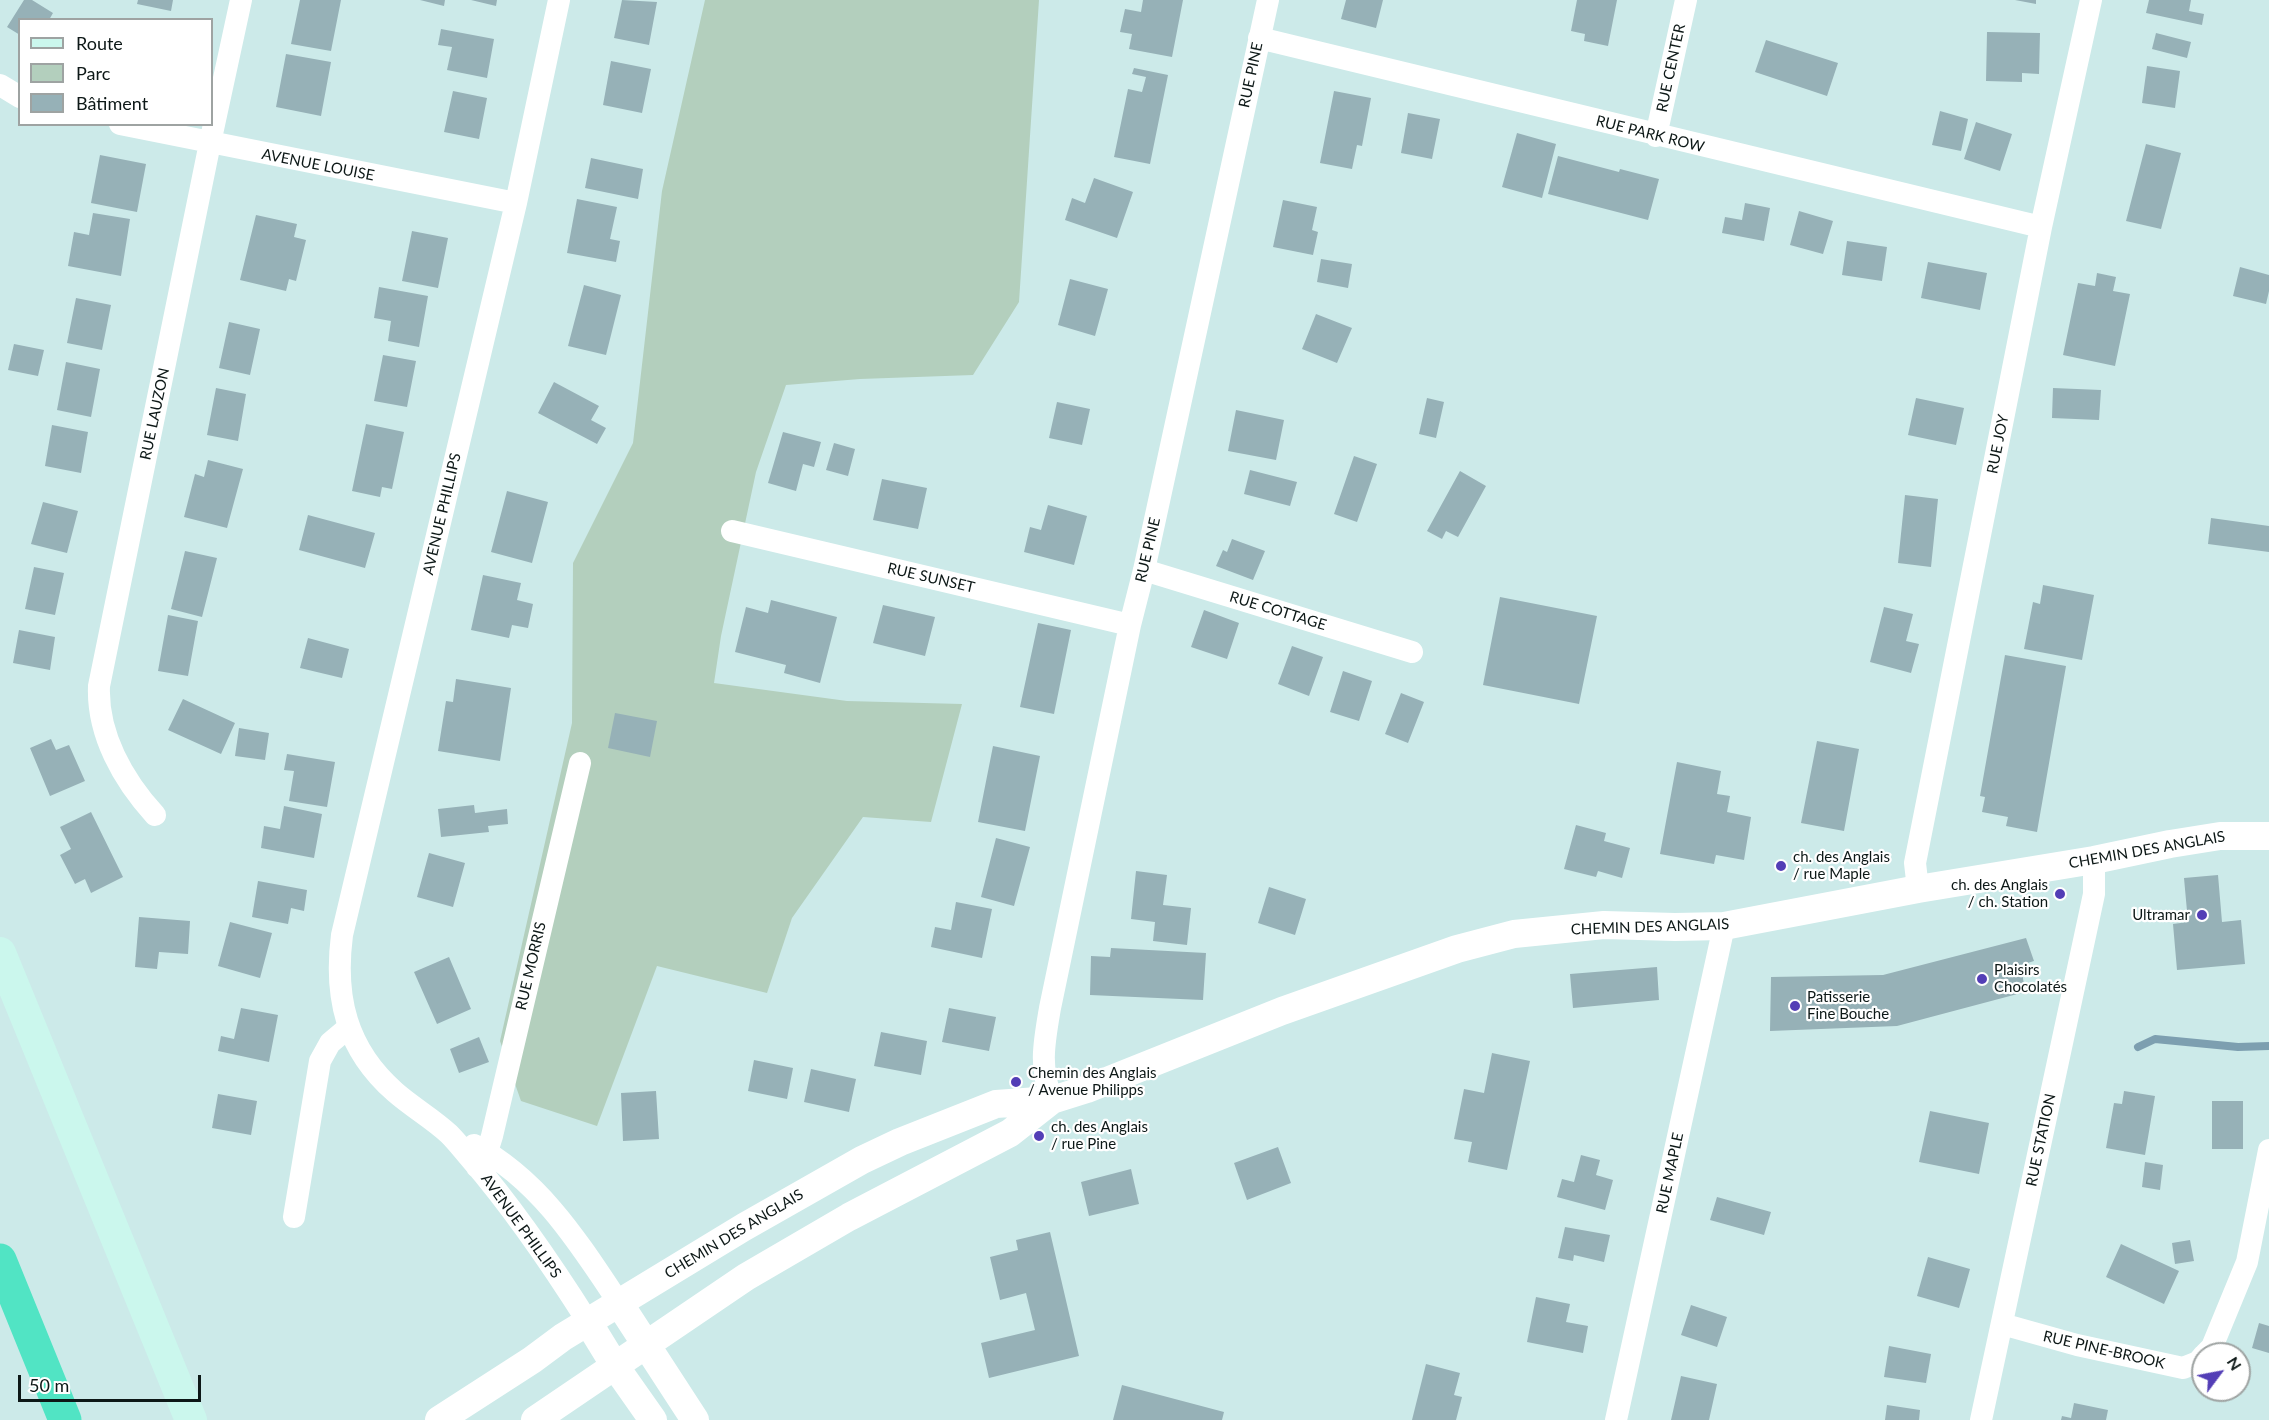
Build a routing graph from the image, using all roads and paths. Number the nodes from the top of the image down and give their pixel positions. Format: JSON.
{"nodes":[{"id":1,"x":241,"y":0,"type":"edge"},
{"id":2,"x":559,"y":0,"type":"edge"},
{"id":3,"x":1268,"y":0,"type":"edge"},
{"id":4,"x":1686,"y":0,"type":"edge"},
{"id":5,"x":2091,"y":0,"type":"edge"},
{"id":6,"x":1259,"y":38,"type":"junction"},
{"id":7,"x":0,"y":85,"type":"edge"},
{"id":8,"x":18,"y":96,"type":"edge"},
{"id":9,"x":129,"y":126,"type":"edge"},
{"id":10,"x":1656,"y":136,"type":"junction"},
{"id":11,"x":210,"y":143,"type":"junction"},
{"id":12,"x":516,"y":203,"type":"junction"},
{"id":13,"x":2041,"y":227,"type":"junction"},
{"id":14,"x":732,"y":531,"type":"dead end"},
{"id":15,"x":1144,"y":570,"type":"junction"},
{"id":16,"x":1130,"y":625,"type":"junction"},
{"id":17,"x":1412,"y":652,"type":"dead end"},
{"id":18,"x":580,"y":763,"type":"dead end"},
{"id":19,"x":155,"y":815,"type":"dead end"},
{"id":20,"x":2269,"y":836,"type":"edge"},
{"id":21,"x":2094,"y":860,"type":"junction"},
{"id":22,"x":1918,"y":889,"type":"junction"},
{"id":23,"x":1724,"y":926,"type":"junction"},
{"id":24,"x":0,"y":953,"type":"edge"},
{"id":25,"x":349,"y":1028,"type":"junction"},
{"id":26,"x":1053,"y":1100,"type":"junction"},
{"id":27,"x":2269,"y":1150,"type":"edge"},
{"id":28,"x":482,"y":1160,"type":"junction"},
{"id":29,"x":294,"y":1217,"type":"dead end"},
{"id":30,"x":0,"y":1260,"type":"edge"},
{"id":31,"x":619,"y":1303,"type":"junction"},
{"id":32,"x":588,"y":1322,"type":"junction"},
{"id":33,"x":2002,"y":1324,"type":"junction"},
{"id":34,"x":2214,"y":1342,"type":"edge"},
{"id":35,"x":646,"y":1345,"type":"junction"},
{"id":36,"x":2191,"y":1365,"type":"edge"},
{"id":37,"x":615,"y":1366,"type":"junction"},
{"id":38,"x":65,"y":1420,"type":"edge"},
{"id":39,"x":191,"y":1420,"type":"edge"},
{"id":40,"x":439,"y":1420,"type":"edge"},
{"id":41,"x":535,"y":1420,"type":"edge"},
{"id":42,"x":653,"y":1420,"type":"edge"},
{"id":43,"x":695,"y":1420,"type":"edge"},
{"id":44,"x":1616,"y":1420,"type":"edge"},
{"id":45,"x":1981,"y":1420,"type":"edge"}],
"edges":[{"from":1,"to":11,"type":"street","name":"RUE LAUZON"},
{"from":2,"to":12,"type":"street","name":"AVENUE PHILLIPS"},
{"from":3,"to":6,"type":"street","name":"RUE PINE"},
{"from":4,"to":10,"type":"street","name":"RUE CENTER"},
{"from":5,"to":13,"type":"street","name":"RUE JOY"},
{"from":6,"to":10,"type":"street","name":"RUE PARK ROW"},
{"from":6,"to":15,"type":"street","name":"RUE PINE"},
{"from":7,"to":8,"type":"street"},
{"from":9,"to":11,"type":"street","name":"AVENUE LOUISE"},
{"from":10,"to":13,"type":"street","name":"RUE PARK ROW"},
{"from":11,"to":12,"type":"street","name":"AVENUE LOUISE"},
{"from":11,"to":19,"type":"street","name":"RUE LAUZON"},
{"from":12,"to":25,"type":"street","name":"AVENUE PHILLIPS"},
{"from":13,"to":22,"type":"street","name":"RUE JOY"},
{"from":14,"to":16,"type":"street","name":"RUE SUNSET"},
{"from":15,"to":16,"type":"street","name":"RUE PINE"},
{"from":15,"to":17,"type":"street","name":"RUE COTTAGE"},
{"from":16,"to":26,"type":"street","name":"RUE PINE"},
{"from":18,"to":28,"type":"street","name":"RUE MORRIS"},
{"from":20,"to":21,"type":"street","name":"CHEMIN DES ANGLAIS"},
{"from":21,"to":22,"type":"street","name":"CHEMIN DES ANGLAIS"},
{"from":21,"to":33,"type":"street","name":"RUE STATION"},
{"from":22,"to":23,"type":"street","name":"CHEMIN DES ANGLAIS"},
{"from":23,"to":26,"type":"street","name":"CHEMIN DES ANGLAIS"},
{"from":23,"to":44,"type":"street","name":"RUE MAPLE"},
{"from":24,"to":39,"type":"main road"},
{"from":25,"to":28,"type":"street","name":"AVENUE PHILLIPS"},
{"from":25,"to":29,"type":"street"},
{"from":26,"to":31,"type":"street","name":"CHEMIN DES ANGLAIS"},
{"from":26,"to":35,"type":"street","name":"CHEMIN DES ANGLAIS"},
{"from":27,"to":34,"type":"street","name":"RUE PINE-BROOK"},
{"from":28,"to":31,"type":"street","name":"AVENUE PHILLIPS"},
{"from":28,"to":32,"type":"street","name":"AVENUE PHILLIPS"},
{"from":30,"to":38,"type":"highway"},
{"from":31,"to":32,"type":"street","name":"CHEMIN DES ANGLAIS"},
{"from":31,"to":35,"type":"street"},
{"from":32,"to":37,"type":"street"},
{"from":32,"to":40,"type":"street","name":"CHEMIN DES ANGLAIS"},
{"from":33,"to":36,"type":"street","name":"RUE PINE-BROOK"},
{"from":33,"to":45,"type":"street","name":"RUE STATION"},
{"from":35,"to":37,"type":"street","name":"CHEMIN DES ANGLAIS"},
{"from":35,"to":43,"type":"street"},
{"from":37,"to":41,"type":"street","name":"CHEMIN DES ANGLAIS"},
{"from":37,"to":42,"type":"street"}]}
